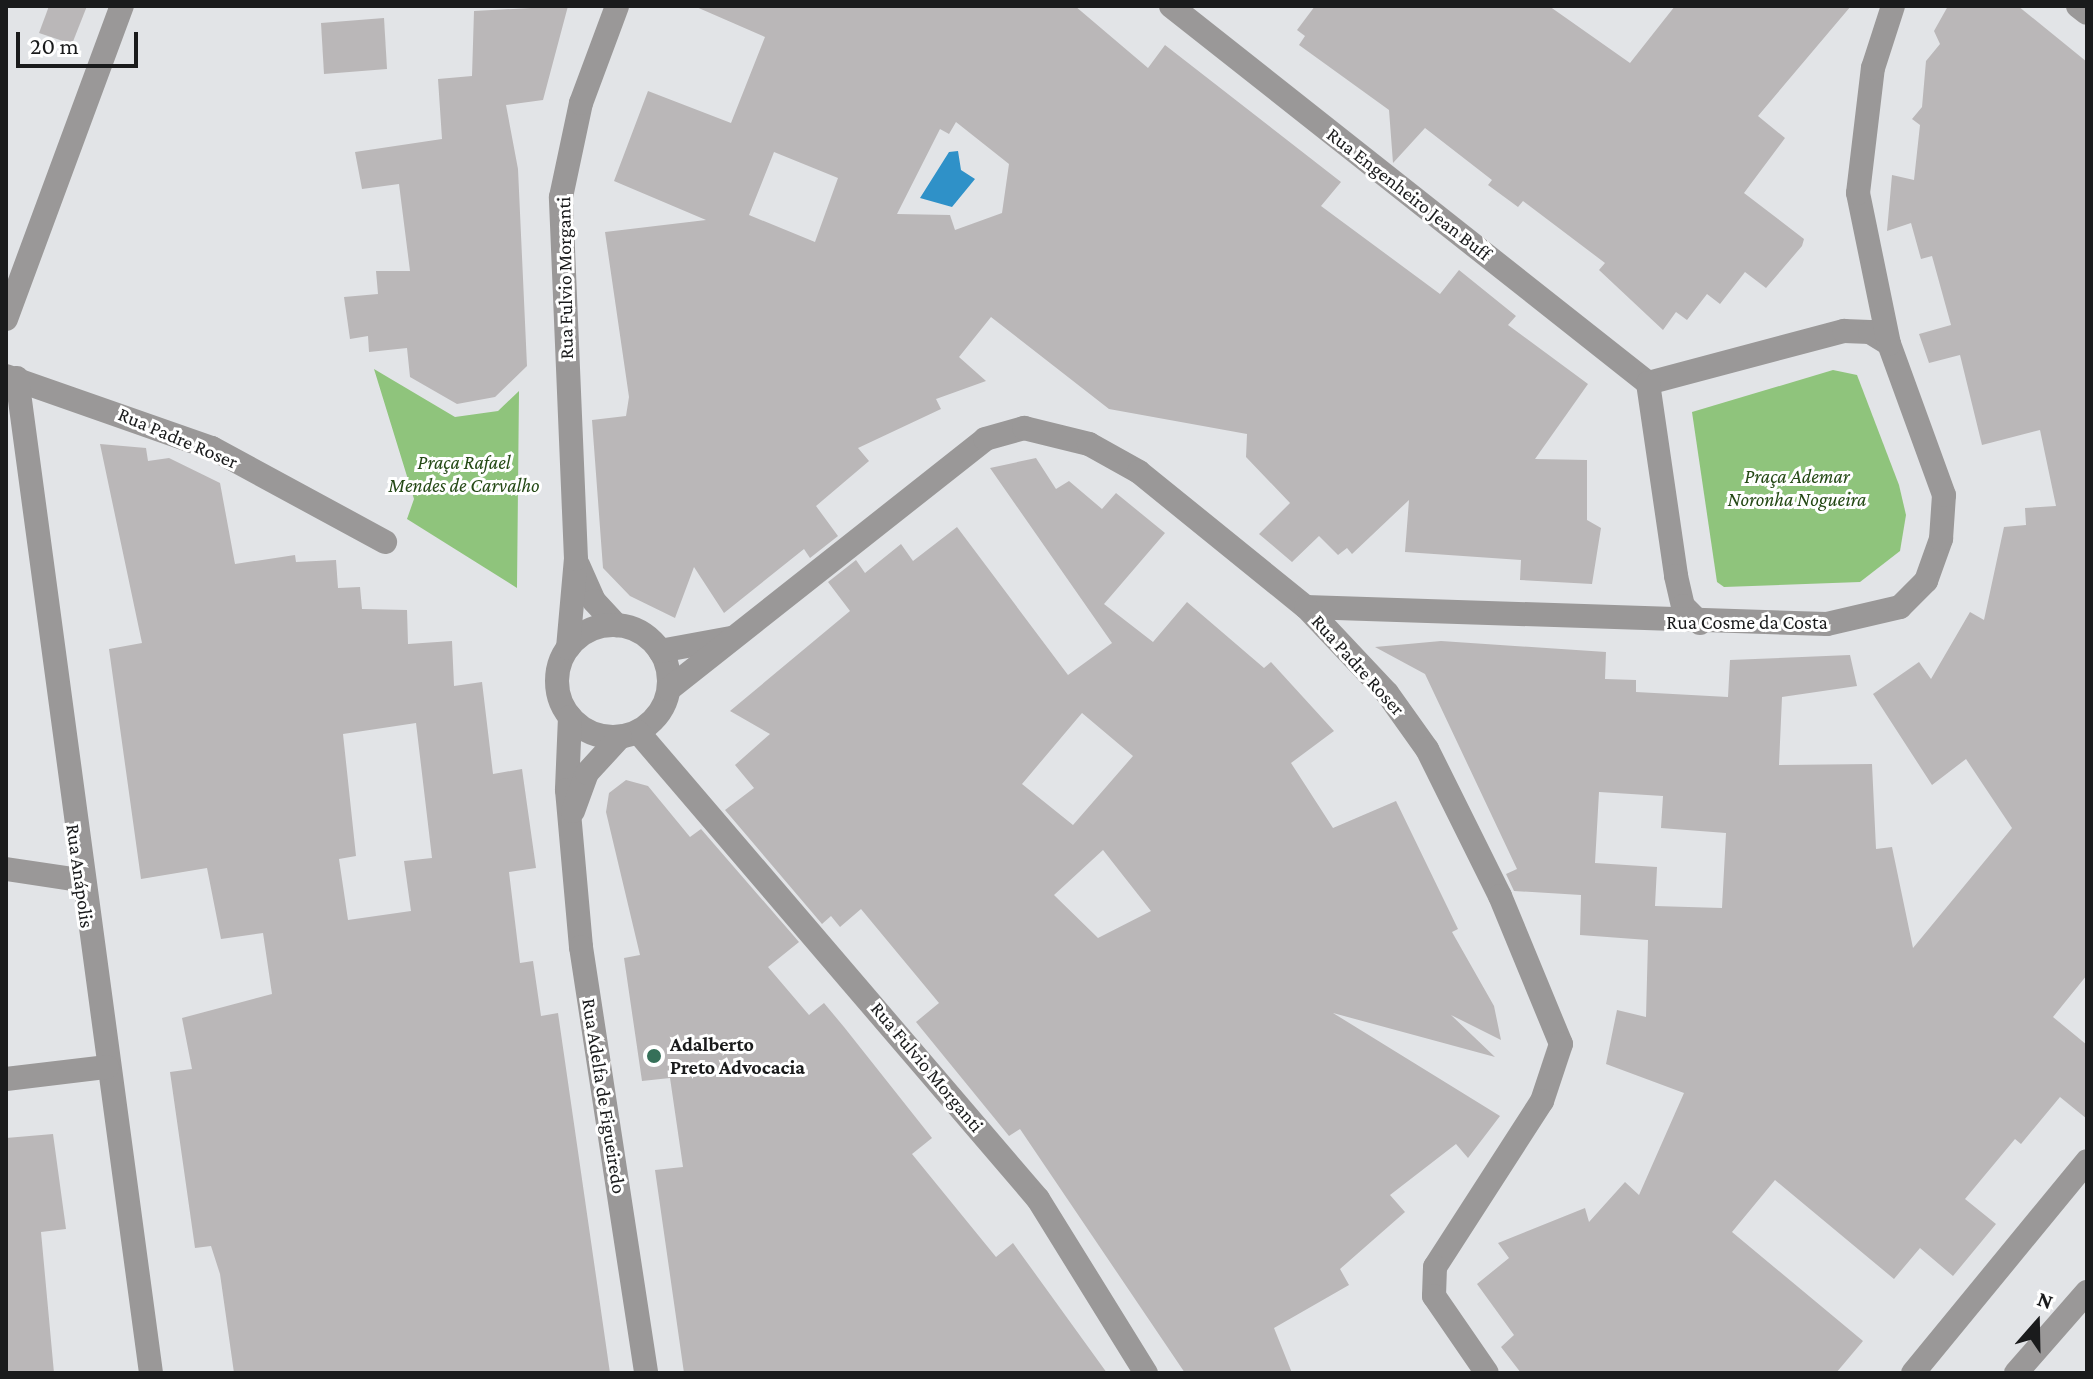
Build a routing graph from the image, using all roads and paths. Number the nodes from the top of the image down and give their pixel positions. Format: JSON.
{"nodes":[{"id":1,"x":122,"y":6,"type":"edge"},
{"id":2,"x":617,"y":6,"type":"edge"},
{"id":3,"x":1171,"y":6,"type":"edge"},
{"id":4,"x":1893,"y":6,"type":"edge"},
{"id":5,"x":2078,"y":6,"type":"edge"},
{"id":6,"x":2087,"y":13,"type":"edge"},
{"id":7,"x":6,"y":319,"type":"edge"},
{"id":8,"x":1889,"y":344,"type":"junction"},
{"id":9,"x":12,"y":377,"type":"edge"},
{"id":10,"x":1648,"y":383,"type":"junction"},
{"id":11,"x":385,"y":542,"type":"dead end"},
{"id":12,"x":576,"y":559,"type":"junction"},
{"id":13,"x":1306,"y":607,"type":"junction"},
{"id":14,"x":1700,"y":623,"type":"junction"},
{"id":15,"x":616,"y":625,"type":"junction"},
{"id":16,"x":745,"y":635,"type":"junction"},
{"id":17,"x":568,"y":648,"type":"junction"},
{"id":18,"x":660,"y":651,"type":"junction"},
{"id":19,"x":666,"y":698,"type":"junction"},
{"id":20,"x":570,"y":717,"type":"junction"},
{"id":21,"x":629,"y":735,"type":"junction"},
{"id":22,"x":684,"y":778,"type":"junction"},
{"id":23,"x":571,"y":817,"type":"junction"},
{"id":24,"x":6,"y":869,"type":"edge"},
{"id":25,"x":80,"y":880,"type":"junction"},
{"id":26,"x":107,"y":1067,"type":"junction"},
{"id":27,"x":6,"y":1079,"type":"edge"},
{"id":28,"x":2087,"y":1161,"type":"edge"},
{"id":29,"x":2087,"y":1292,"type":"edge"},
{"id":30,"x":151,"y":1373,"type":"edge"},
{"id":31,"x":646,"y":1373,"type":"edge"},
{"id":32,"x":1146,"y":1373,"type":"edge"},
{"id":33,"x":1487,"y":1373,"type":"edge"},
{"id":34,"x":1913,"y":1373,"type":"edge"},
{"id":35,"x":2016,"y":1373,"type":"edge"}],
"edges":[{"from":1,"to":7,"type":"street"},
{"from":2,"to":12,"type":"street","name":"Rua Fulvio Morganti"},
{"from":3,"to":10,"type":"street","name":"Rua Engenheiro Jean Buff"},
{"from":4,"to":8,"type":"street","name":"Rua Cosme da Costa"},
{"from":5,"to":6,"type":"street"},
{"from":8,"to":10,"type":"street"},
{"from":8,"to":14,"type":"street","name":"Rua Cosme da Costa"},
{"from":9,"to":11,"type":"street","name":"Rua Padre Roser"},
{"from":9,"to":25,"type":"street","name":"Rua Anápolis"},
{"from":10,"to":14,"type":"street"},
{"from":12,"to":15,"type":"street","name":"Rua Fulvio Morganti"},
{"from":12,"to":17,"type":"street","name":"Rua Fulvio Morganti"},
{"from":13,"to":14,"type":"street","name":"Rua Cosme da Costa"},
{"from":13,"to":16,"type":"street","name":"Rua Padre Roser"},
{"from":13,"to":33,"type":"street","name":"Rua Padre Roser"},
{"from":15,"to":17,"type":"street"},
{"from":15,"to":18,"type":"street"},
{"from":16,"to":18,"type":"street","name":"Rua Padre Roser"},
{"from":16,"to":19,"type":"street","name":"Rua Padre Roser"},
{"from":17,"to":20,"type":"street"},
{"from":18,"to":19,"type":"street"},
{"from":19,"to":21,"type":"street"},
{"from":19,"to":22,"type":"street","name":"Rua Fulvio Morganti"},
{"from":20,"to":21,"type":"street"},
{"from":20,"to":23,"type":"street","name":"Rua Adelfa de Figueiredo"},
{"from":21,"to":22,"type":"street","name":"Rua Fulvio Morganti"},
{"from":21,"to":23,"type":"street","name":"Rua Adelfa de Figueiredo"},
{"from":22,"to":32,"type":"street","name":"Rua Fulvio Morganti"},
{"from":23,"to":31,"type":"street","name":"Rua Adelfa de Figueiredo"},
{"from":24,"to":25,"type":"street"},
{"from":25,"to":26,"type":"street","name":"Rua Anápolis"},
{"from":26,"to":27,"type":"street"},
{"from":26,"to":30,"type":"street","name":"Rua Anápolis"},
{"from":28,"to":34,"type":"street"},
{"from":29,"to":35,"type":"street"}]}
